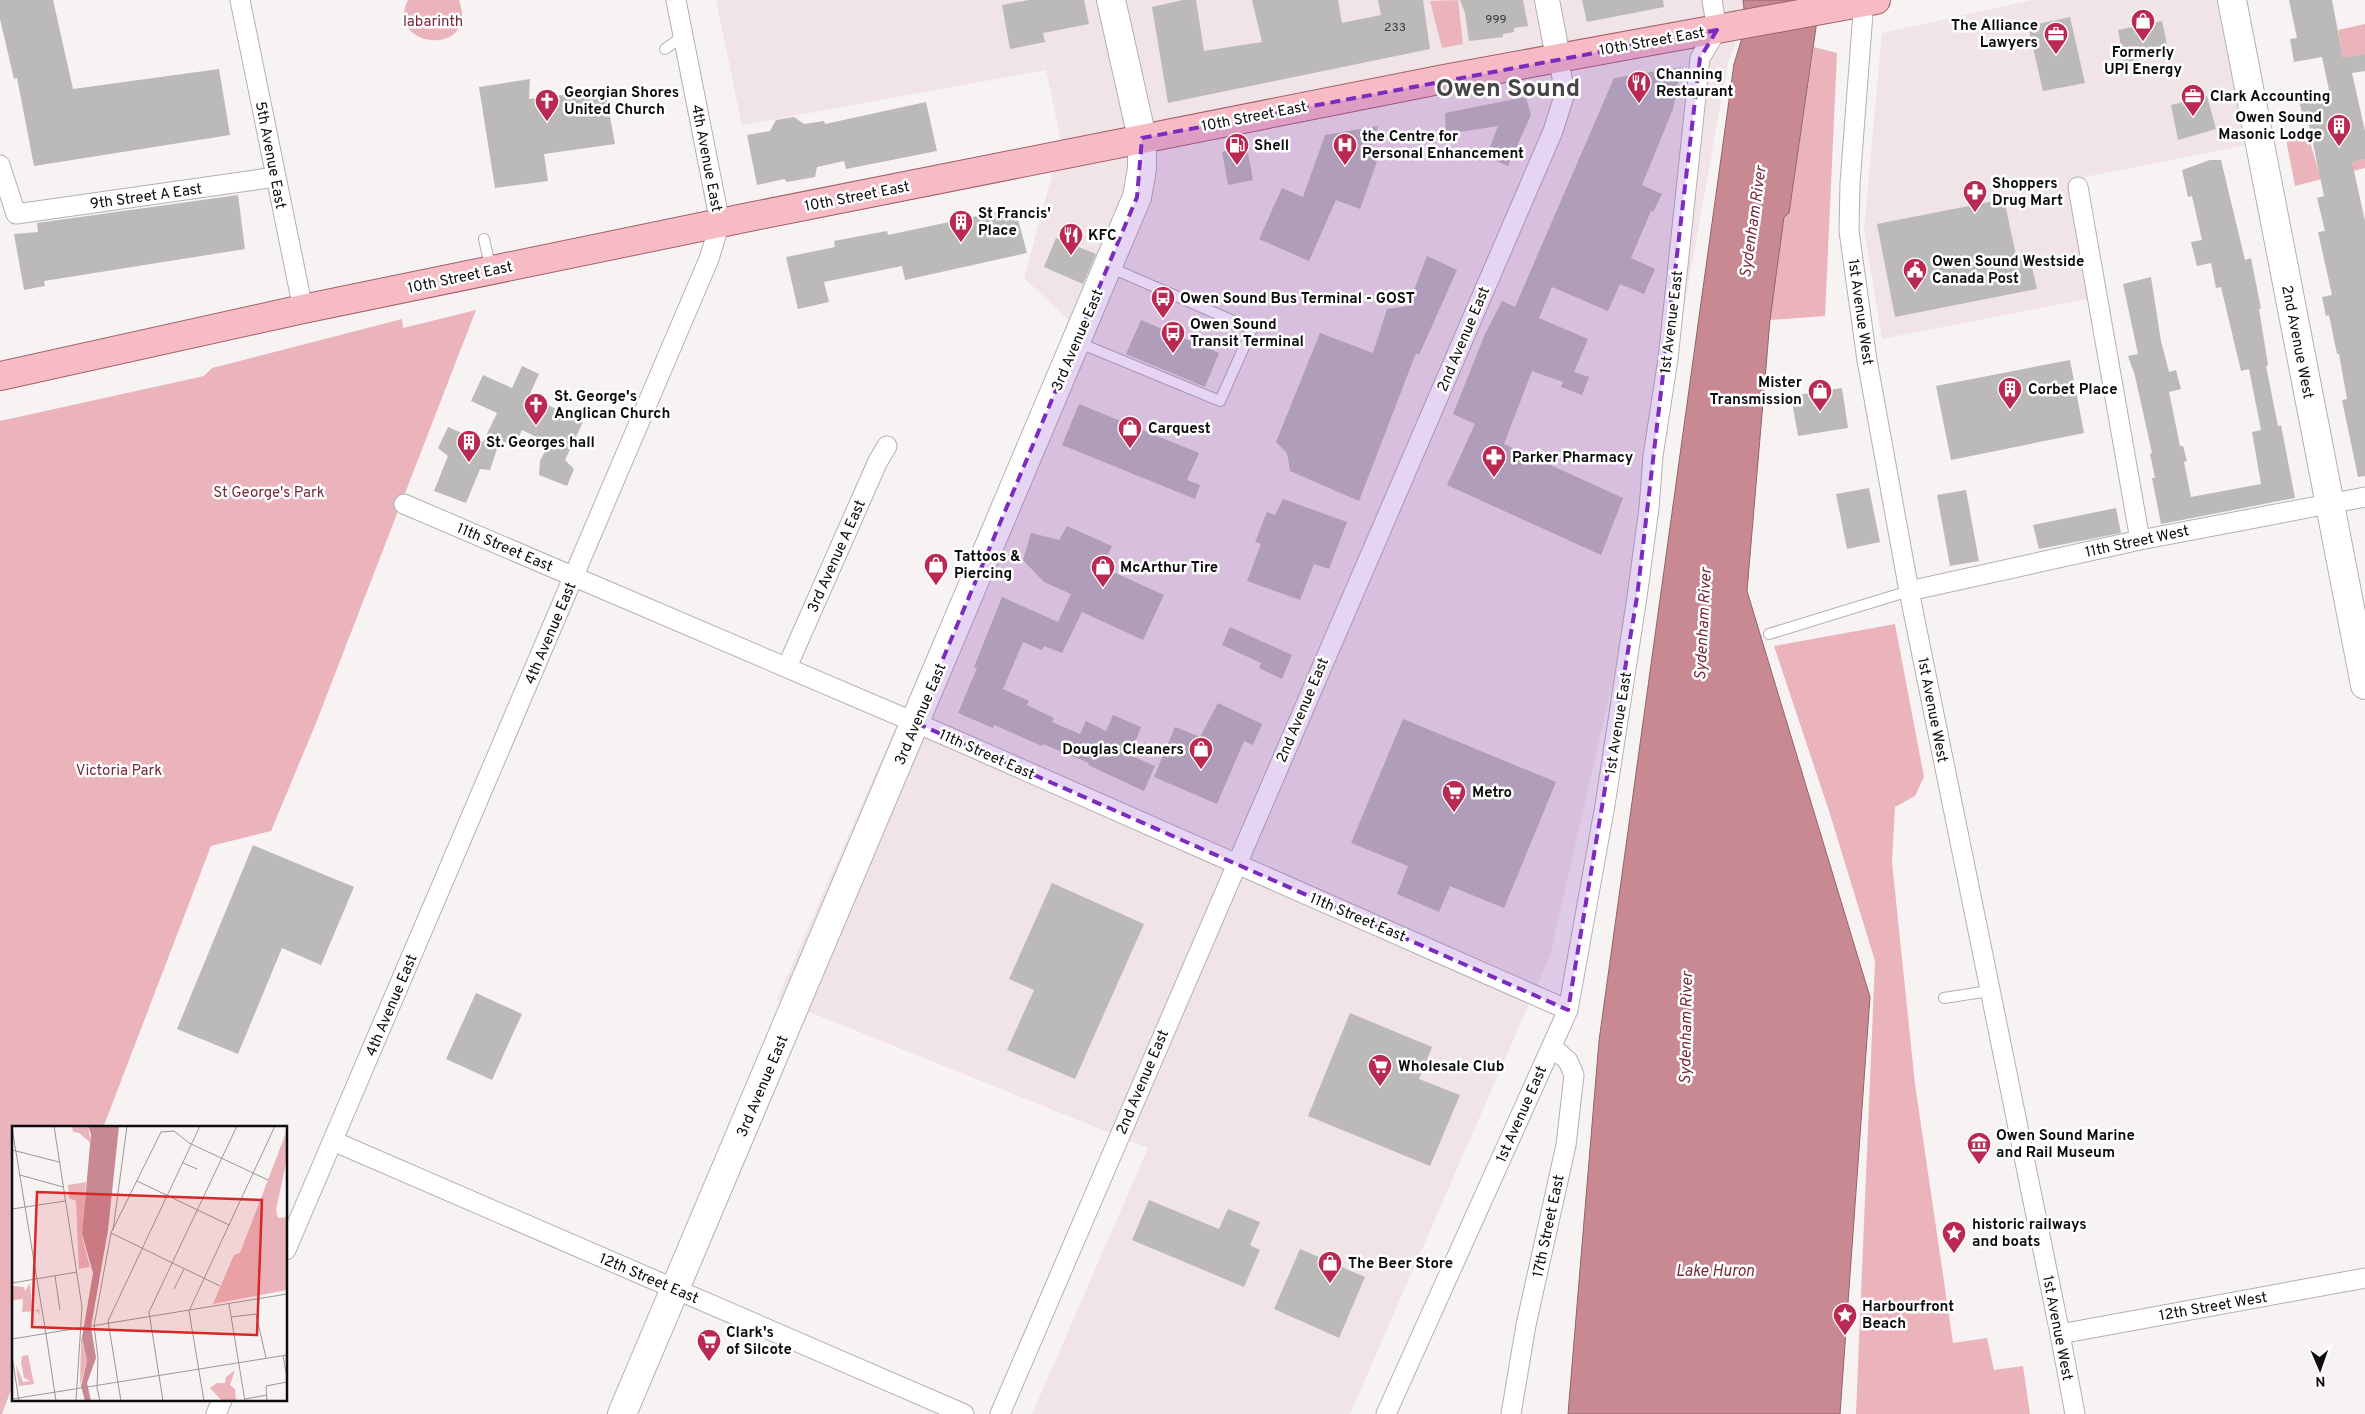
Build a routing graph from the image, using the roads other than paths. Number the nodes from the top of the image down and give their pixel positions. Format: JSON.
{"nodes":[{"id":1,"x":240,"y":0,"type":"edge"},
{"id":2,"x":676,"y":0,"type":"edge"},
{"id":3,"x":1111,"y":0,"type":"edge"},
{"id":4,"x":1547,"y":0,"type":"edge"},
{"id":5,"x":1712,"y":0,"type":"edge"},
{"id":6,"x":2232,"y":0,"type":"edge"},
{"id":7,"x":1868,"y":1,"type":"edge"},
{"id":8,"x":1717,"y":30,"type":"junction"},
{"id":9,"x":684,"y":36,"type":"junction"},
{"id":10,"x":665,"y":48,"type":"dead end"},
{"id":11,"x":1558,"y":57,"type":"junction"},
{"id":12,"x":1142,"y":138,"type":"junction"},
{"id":13,"x":0,"y":165,"type":"edge"},
{"id":14,"x":276,"y":177,"type":"junction"},
{"id":15,"x":2078,"y":187,"type":"dead end"},
{"id":16,"x":720,"y":223,"type":"junction"},
{"id":17,"x":484,"y":239,"type":"dead end"},
{"id":18,"x":1108,"y":266,"type":"junction"},
{"id":19,"x":491,"y":271,"type":"junction"},
{"id":20,"x":303,"y":309,"type":"junction"},
{"id":21,"x":1076,"y":341,"type":"junction"},
{"id":22,"x":0,"y":376,"type":"edge"},
{"id":23,"x":887,"y":446,"type":"dead end"},
{"id":24,"x":2365,"y":497,"type":"edge"},
{"id":25,"x":404,"y":504,"type":"dead end"},
{"id":26,"x":2329,"y":504,"type":"junction"},
{"id":27,"x":2140,"y":540,"type":"junction"},
{"id":28,"x":574,"y":576,"type":"junction"},
{"id":29,"x":1909,"y":591,"type":"junction"},
{"id":30,"x":1769,"y":634,"type":"dead end"},
{"id":31,"x":787,"y":667,"type":"junction"},
{"id":32,"x":2365,"y":685,"type":"edge"},
{"id":33,"x":916,"y":723,"type":"junction"},
{"id":34,"x":1236,"y":862,"type":"junction"},
{"id":35,"x":1989,"y":991,"type":"junction"},
{"id":36,"x":1944,"y":998,"type":"dead end"},
{"id":37,"x":1568,"y":1010,"type":"junction"},
{"id":38,"x":1552,"y":1047,"type":"junction"},
{"id":39,"x":333,"y":1141,"type":"junction"},
{"id":40,"x":288,"y":1245,"type":"edge"},
{"id":41,"x":2365,"y":1278,"type":"edge"},
{"id":42,"x":675,"y":1289,"type":"junction"},
{"id":43,"x":2060,"y":1334,"type":"junction"},
{"id":44,"x":221,"y":1402,"type":"edge"},
{"id":45,"x":216,"y":1414,"type":"edge"},
{"id":46,"x":622,"y":1414,"type":"edge"},
{"id":47,"x":964,"y":1414,"type":"edge"},
{"id":48,"x":1000,"y":1414,"type":"edge"},
{"id":49,"x":1386,"y":1414,"type":"edge"},
{"id":50,"x":1511,"y":1414,"type":"edge"},
{"id":51,"x":2074,"y":1414,"type":"edge"}],
"edges":[{"from":1,"to":14,"type":"street","name":"5th Avenue East"},
{"from":2,"to":9,"type":"street","name":"4th Avenue East"},
{"from":3,"to":12,"type":"main road","name":"3rd Avenue East"},
{"from":4,"to":11,"type":"street","name":"2nd Avenue East"},
{"from":5,"to":8,"type":"street"},
{"from":6,"to":26,"type":"main road","name":"2nd Avenue West"},
{"from":7,"to":8,"type":"main road","name":"10th Street East"},
{"from":7,"to":29,"type":"street","name":"1st Avenue West"},
{"from":8,"to":11,"type":"main road","name":"10th Street East"},
{"from":8,"to":37,"type":"street","name":"1st Avenue East"},
{"from":9,"to":10,"type":"lane"},
{"from":9,"to":16,"type":"street","name":"4th Avenue East"},
{"from":11,"to":12,"type":"main road","name":"10th Street East"},
{"from":11,"to":34,"type":"street","name":"2nd Avenue East"},
{"from":12,"to":16,"type":"main road","name":"10th Street East"},
{"from":12,"to":18,"type":"main road","name":"3rd Avenue East"},
{"from":13,"to":14,"type":"street","name":"9th Street A East"},
{"from":14,"to":20,"type":"street","name":"5th Avenue East"},
{"from":15,"to":27,"type":"street"},
{"from":16,"to":19,"type":"main road","name":"10th Street East"},
{"from":16,"to":28,"type":"street","name":"4th Avenue East"},
{"from":17,"to":19,"type":"lane"},
{"from":18,"to":21,"type":"main road","name":"3rd Avenue East"},
{"from":18,"to":21,"type":"lane"},
{"from":19,"to":20,"type":"main road","name":"10th Street East"},
{"from":20,"to":22,"type":"main road","name":"10th Street East"},
{"from":21,"to":33,"type":"main road","name":"3rd Avenue East"},
{"from":23,"to":31,"type":"street","name":"3rd Avenue A East"},
{"from":24,"to":26,"type":"street","name":"11th Street West"},
{"from":25,"to":28,"type":"street","name":"11th Street East"},
{"from":26,"to":27,"type":"street","name":"11th Street West"},
{"from":26,"to":32,"type":"main road","name":"2nd Avenue West"},
{"from":27,"to":29,"type":"street","name":"11th Street West"},
{"from":28,"to":31,"type":"street","name":"11th Street East"},
{"from":28,"to":39,"type":"street","name":"4th Avenue East"},
{"from":29,"to":30,"type":"lane"},
{"from":29,"to":35,"type":"street","name":"1st Avenue West"},
{"from":31,"to":33,"type":"street","name":"11th Street East"},
{"from":33,"to":34,"type":"street","name":"11th Street East"},
{"from":33,"to":42,"type":"main road","name":"3rd Avenue East"},
{"from":34,"to":37,"type":"street","name":"11th Street East"},
{"from":34,"to":48,"type":"street","name":"2nd Avenue East"},
{"from":35,"to":36,"type":"lane"},
{"from":35,"to":43,"type":"street","name":"1st Avenue West"},
{"from":37,"to":38,"type":"street","name":"1st Avenue East"},
{"from":38,"to":49,"type":"street","name":"1st Avenue East"},
{"from":38,"to":50,"type":"street","name":"17th Street East"},
{"from":39,"to":40,"type":"street","name":"4th Avenue East"},
{"from":39,"to":42,"type":"street","name":"12th Street East"},
{"from":41,"to":43,"type":"street","name":"12th Street West"},
{"from":42,"to":46,"type":"main road","name":"3rd Avenue East"},
{"from":42,"to":47,"type":"street","name":"12th Street East"},
{"from":43,"to":51,"type":"street","name":"1st Avenue West"},
{"from":44,"to":45,"type":"street"}]}
